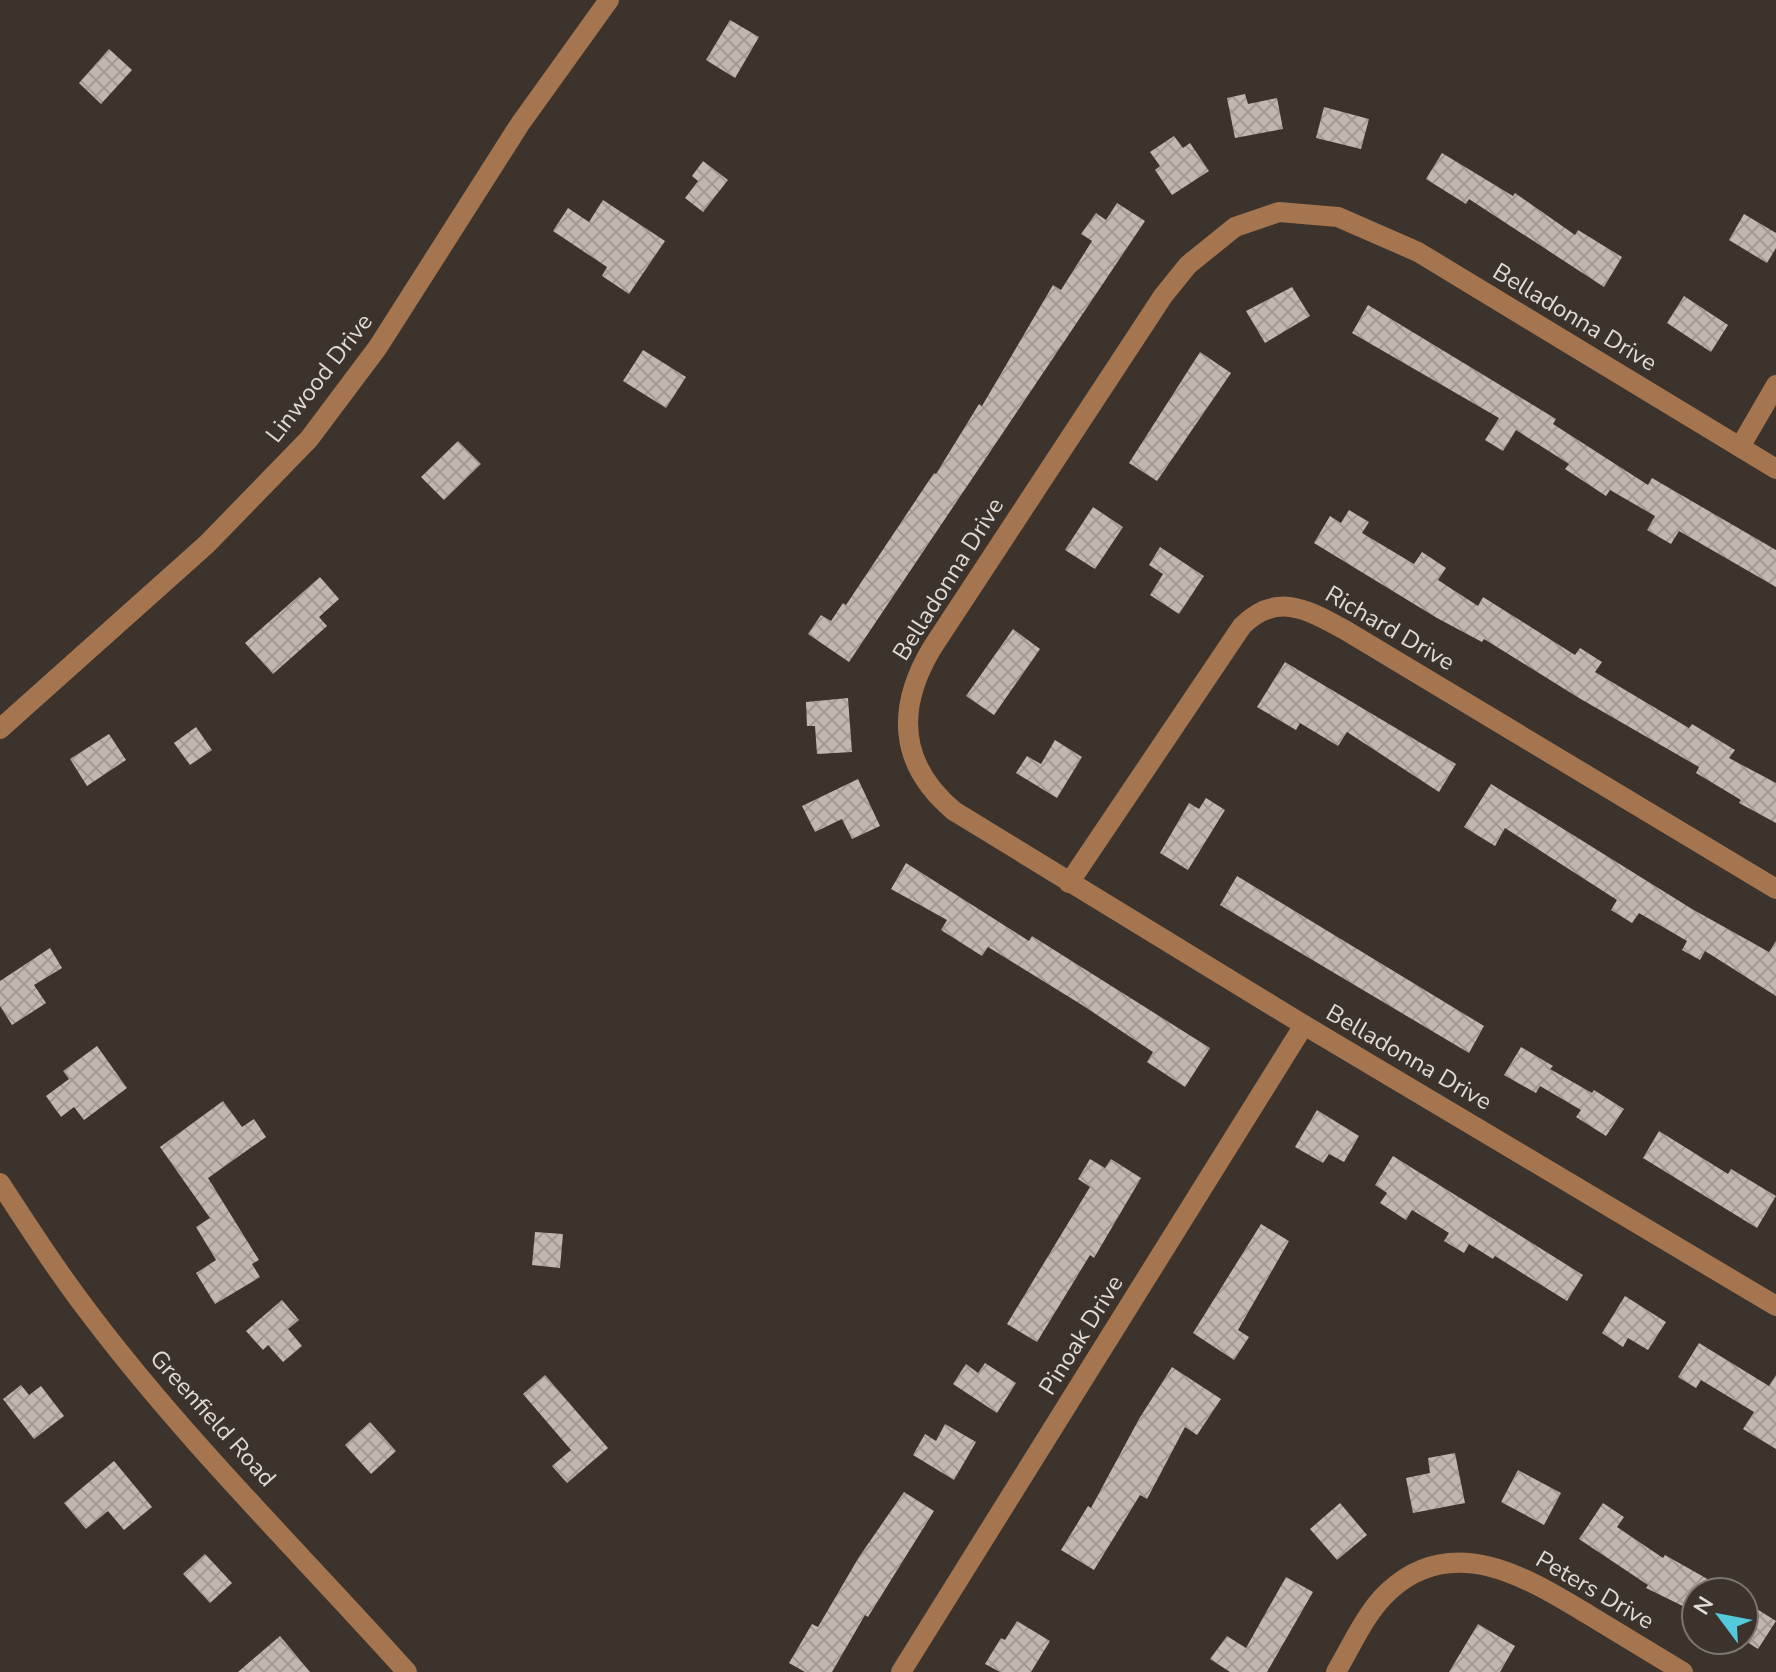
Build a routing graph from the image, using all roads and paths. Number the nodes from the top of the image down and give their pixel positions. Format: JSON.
{"nodes":[{"id":1,"x":609,"y":0,"type":"edge"},
{"id":2,"x":1776,"y":385,"type":"edge"},
{"id":3,"x":1740,"y":447,"type":"junction"},
{"id":4,"x":1776,"y":469,"type":"edge"},
{"id":5,"x":0,"y":729,"type":"edge"},
{"id":6,"x":1069,"y":883,"type":"junction"},
{"id":7,"x":1776,"y":889,"type":"edge"},
{"id":8,"x":1304,"y":1025,"type":"junction"},
{"id":9,"x":0,"y":1183,"type":"edge"},
{"id":10,"x":1776,"y":1306,"type":"edge"},
{"id":11,"x":407,"y":1672,"type":"edge"},
{"id":12,"x":901,"y":1672,"type":"edge"},
{"id":13,"x":1336,"y":1672,"type":"edge"},
{"id":14,"x":1683,"y":1672,"type":"edge"}],
"edges":[{"from":1,"to":5,"type":"street","name":"Linwood Drive"},
{"from":2,"to":3,"type":"street"},
{"from":3,"to":4,"type":"street","name":"Belladonna Drive"},
{"from":3,"to":6,"type":"street","name":"Belladonna Drive"},
{"from":6,"to":7,"type":"street","name":"Richard Drive"},
{"from":6,"to":8,"type":"street","name":"Belladonna Drive"},
{"from":8,"to":10,"type":"street","name":"Belladonna Drive"},
{"from":8,"to":12,"type":"street","name":"Pinoak Drive"},
{"from":9,"to":11,"type":"street","name":"Greenfield Road"},
{"from":13,"to":14,"type":"street","name":"Peters Drive"}]}
